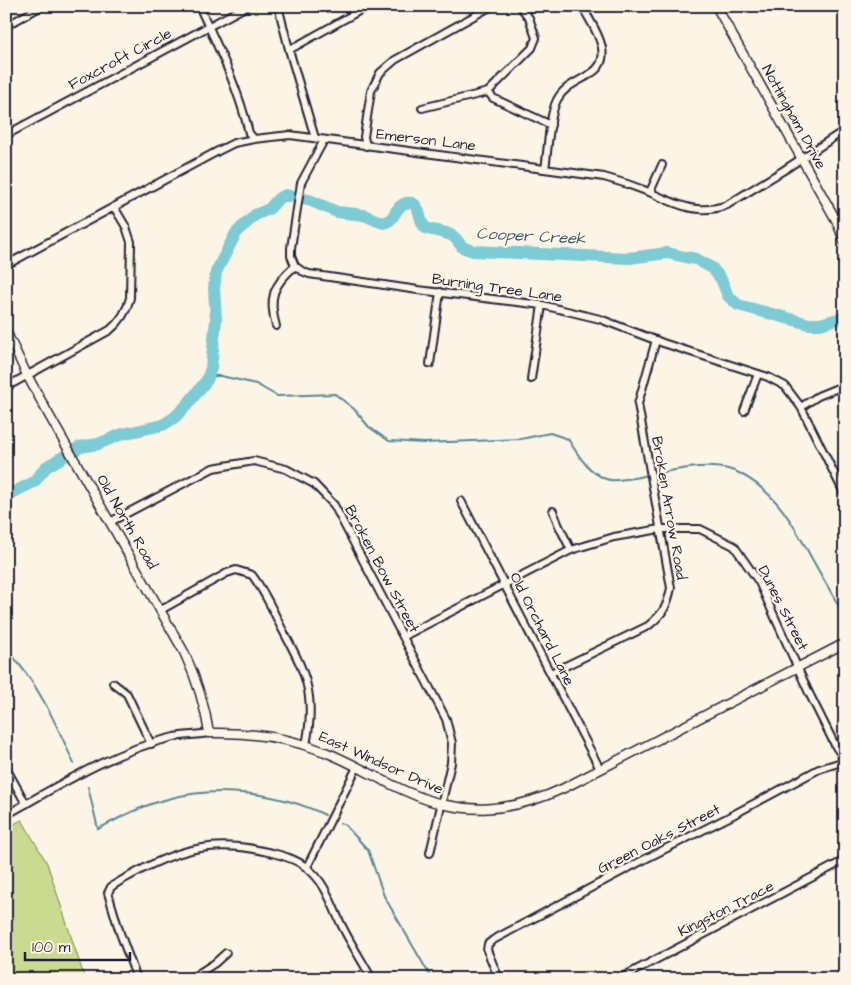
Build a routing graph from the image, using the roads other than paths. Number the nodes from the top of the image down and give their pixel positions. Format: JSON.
{"nodes":[{"id":1,"x":42,"y":6,"type":"edge"},
{"id":2,"x":199,"y":6,"type":"edge"},
{"id":3,"x":247,"y":6,"type":"edge"},
{"id":4,"x":278,"y":6,"type":"edge"},
{"id":5,"x":368,"y":6,"type":"edge"},
{"id":6,"x":492,"y":6,"type":"edge"},
{"id":7,"x":520,"y":6,"type":"edge"},
{"id":8,"x":582,"y":6,"type":"edge"},
{"id":9,"x":716,"y":6,"type":"edge"},
{"id":10,"x":6,"y":26,"type":"edge"},
{"id":11,"x":208,"y":26,"type":"junction"},
{"id":12,"x":289,"y":50,"type":"junction"},
{"id":13,"x":488,"y":92,"type":"junction"},
{"id":14,"x":422,"y":108,"type":"dead end"},
{"id":15,"x":551,"y":126,"type":"junction"},
{"id":16,"x":845,"y":130,"type":"edge"},
{"id":17,"x":6,"y":135,"type":"edge"},
{"id":18,"x":254,"y":138,"type":"junction"},
{"id":19,"x":315,"y":138,"type":"junction"},
{"id":20,"x":324,"y":140,"type":"junction"},
{"id":21,"x":366,"y":146,"type":"junction"},
{"id":22,"x":801,"y":159,"type":"junction"},
{"id":23,"x":662,"y":165,"type":"dead end"},
{"id":24,"x":545,"y":169,"type":"junction"},
{"id":25,"x":650,"y":192,"type":"junction"},
{"id":26,"x":114,"y":207,"type":"junction"},
{"id":27,"x":845,"y":243,"type":"edge"},
{"id":28,"x":6,"y":265,"type":"edge"},
{"id":29,"x":295,"y":266,"type":"junction"},
{"id":30,"x":440,"y":292,"type":"junction"},
{"id":31,"x":542,"y":305,"type":"junction"},
{"id":32,"x":276,"y":326,"type":"dead end"},
{"id":33,"x":6,"y":331,"type":"edge"},
{"id":34,"x":656,"y":340,"type":"junction"},
{"id":35,"x":430,"y":364,"type":"dead end"},
{"id":36,"x":758,"y":374,"type":"junction"},
{"id":37,"x":27,"y":375,"type":"junction"},
{"id":38,"x":531,"y":378,"type":"dead end"},
{"id":39,"x":845,"y":385,"type":"edge"},
{"id":40,"x":6,"y":387,"type":"edge"},
{"id":41,"x":801,"y":407,"type":"junction"},
{"id":42,"x":744,"y":411,"type":"dead end"},
{"id":43,"x":845,"y":495,"type":"edge"},
{"id":44,"x":462,"y":501,"type":"dead end"},
{"id":45,"x":553,"y":510,"type":"dead end"},
{"id":46,"x":110,"y":522,"type":"junction"},
{"id":47,"x":660,"y":529,"type":"junction"},
{"id":48,"x":571,"y":550,"type":"junction"},
{"id":49,"x":504,"y":584,"type":"junction"},
{"id":50,"x":161,"y":610,"type":"junction"},
{"id":51,"x":404,"y":636,"type":"junction"},
{"id":52,"x":845,"y":643,"type":"edge"},
{"id":53,"x":799,"y":667,"type":"junction"},
{"id":54,"x":550,"y":673,"type":"junction"},
{"id":55,"x":113,"y":683,"type":"dead end"},
{"id":56,"x":209,"y":734,"type":"junction"},
{"id":57,"x":151,"y":744,"type":"junction"},
{"id":58,"x":306,"y":745,"type":"junction"},
{"id":59,"x":845,"y":761,"type":"edge"},
{"id":60,"x":357,"y":767,"type":"junction"},
{"id":61,"x":6,"y":768,"type":"edge"},
{"id":62,"x":600,"y":769,"type":"junction"},
{"id":63,"x":26,"y":804,"type":"junction"},
{"id":64,"x":441,"y":805,"type":"junction"},
{"id":65,"x":6,"y":816,"type":"edge"},
{"id":66,"x":430,"y":853,"type":"dead end"},
{"id":67,"x":845,"y":860,"type":"edge"},
{"id":68,"x":307,"y":867,"type":"junction"},
{"id":69,"x":226,"y":953,"type":"dead end"},
{"id":70,"x":845,"y":976,"type":"edge"},
{"id":71,"x":137,"y":979,"type":"edge"},
{"id":72,"x":190,"y":979,"type":"edge"},
{"id":73,"x":372,"y":979,"type":"edge"},
{"id":74,"x":499,"y":979,"type":"edge"},
{"id":75,"x":619,"y":979,"type":"edge"},
{"id":76,"x":839,"y":979,"type":"edge"}],
"edges":[{"from":1,"to":10,"type":"street"},
{"from":2,"to":11,"type":"street"},
{"from":3,"to":11,"type":"street","name":"Foxcroft Circle"},
{"from":4,"to":12,"type":"street"},
{"from":5,"to":12,"type":"street"},
{"from":6,"to":21,"type":"street"},
{"from":7,"to":13,"type":"street"},
{"from":8,"to":15,"type":"street"},
{"from":9,"to":22,"type":"street","name":"Nottingham Drive"},
{"from":11,"to":17,"type":"street","name":"Foxcroft Circle"},
{"from":11,"to":18,"type":"street"},
{"from":12,"to":19,"type":"street"},
{"from":13,"to":14,"type":"street"},
{"from":13,"to":15,"type":"street"},
{"from":15,"to":24,"type":"street"},
{"from":16,"to":22,"type":"street","name":"Emerson Lane"},
{"from":18,"to":19,"type":"street","name":"Emerson Lane"},
{"from":18,"to":26,"type":"street","name":"Emerson Lane"},
{"from":19,"to":20,"type":"street","name":"Emerson Lane"},
{"from":20,"to":21,"type":"street","name":"Emerson Lane"},
{"from":20,"to":29,"type":"street"},
{"from":21,"to":24,"type":"street","name":"Emerson Lane"},
{"from":22,"to":25,"type":"street","name":"Emerson Lane"},
{"from":22,"to":27,"type":"street","name":"Nottingham Drive"},
{"from":23,"to":25,"type":"street"},
{"from":24,"to":25,"type":"street","name":"Emerson Lane"},
{"from":26,"to":28,"type":"street","name":"Emerson Lane"},
{"from":26,"to":37,"type":"street"},
{"from":29,"to":30,"type":"street","name":"Burning Tree Lane"},
{"from":29,"to":32,"type":"street"},
{"from":30,"to":31,"type":"street","name":"Burning Tree Lane"},
{"from":30,"to":35,"type":"street"},
{"from":31,"to":34,"type":"street","name":"Burning Tree Lane"},
{"from":31,"to":38,"type":"street"},
{"from":33,"to":37,"type":"street","name":"Old North Road"},
{"from":34,"to":36,"type":"street","name":"Burning Tree Lane"},
{"from":34,"to":47,"type":"street","name":"Broken Arrow Road"},
{"from":36,"to":41,"type":"street","name":"Burning Tree Lane"},
{"from":36,"to":42,"type":"street"},
{"from":37,"to":40,"type":"street"},
{"from":37,"to":46,"type":"street","name":"Old North Road"},
{"from":39,"to":41,"type":"street"},
{"from":41,"to":43,"type":"street","name":"Burning Tree Lane"},
{"from":44,"to":49,"type":"street","name":"Old Orchard Lane"},
{"from":45,"to":48,"type":"street"},
{"from":46,"to":50,"type":"street","name":"Old North Road"},
{"from":46,"to":51,"type":"street","name":"Broken Bow Street"},
{"from":47,"to":48,"type":"street","name":"Dunes Street"},
{"from":47,"to":53,"type":"street","name":"Dunes Street"},
{"from":47,"to":54,"type":"street","name":"Broken Arrow Road"},
{"from":48,"to":49,"type":"street","name":"Dunes Street"},
{"from":49,"to":51,"type":"street","name":"Dunes Street"},
{"from":49,"to":54,"type":"street","name":"Old Orchard Lane"},
{"from":50,"to":56,"type":"street","name":"Old North Road"},
{"from":50,"to":58,"type":"street"},
{"from":51,"to":64,"type":"street","name":"Broken Bow Street"},
{"from":52,"to":53,"type":"street","name":"East Windsor Drive"},
{"from":53,"to":59,"type":"street","name":"Dunes Street"},
{"from":53,"to":62,"type":"street","name":"East Windsor Drive"},
{"from":54,"to":62,"type":"street","name":"Old Orchard Lane"},
{"from":55,"to":57,"type":"street"},
{"from":56,"to":57,"type":"street","name":"East Windsor Drive"},
{"from":56,"to":58,"type":"street","name":"East Windsor Drive"},
{"from":57,"to":63,"type":"street","name":"East Windsor Drive"},
{"from":58,"to":60,"type":"street","name":"East Windsor Drive"},
{"from":59,"to":74,"type":"street","name":"Green Oaks Street"},
{"from":60,"to":64,"type":"street","name":"East Windsor Drive"},
{"from":60,"to":68,"type":"street"},
{"from":61,"to":63,"type":"street"},
{"from":62,"to":64,"type":"street","name":"East Windsor Drive"},
{"from":63,"to":65,"type":"street","name":"East Windsor Drive"},
{"from":64,"to":66,"type":"street","name":"Broken Bow Street"},
{"from":67,"to":75,"type":"street","name":"Kingston Trace"},
{"from":68,"to":71,"type":"street"},
{"from":68,"to":73,"type":"street"},
{"from":69,"to":72,"type":"street"},
{"from":70,"to":76,"type":"street"}]}
